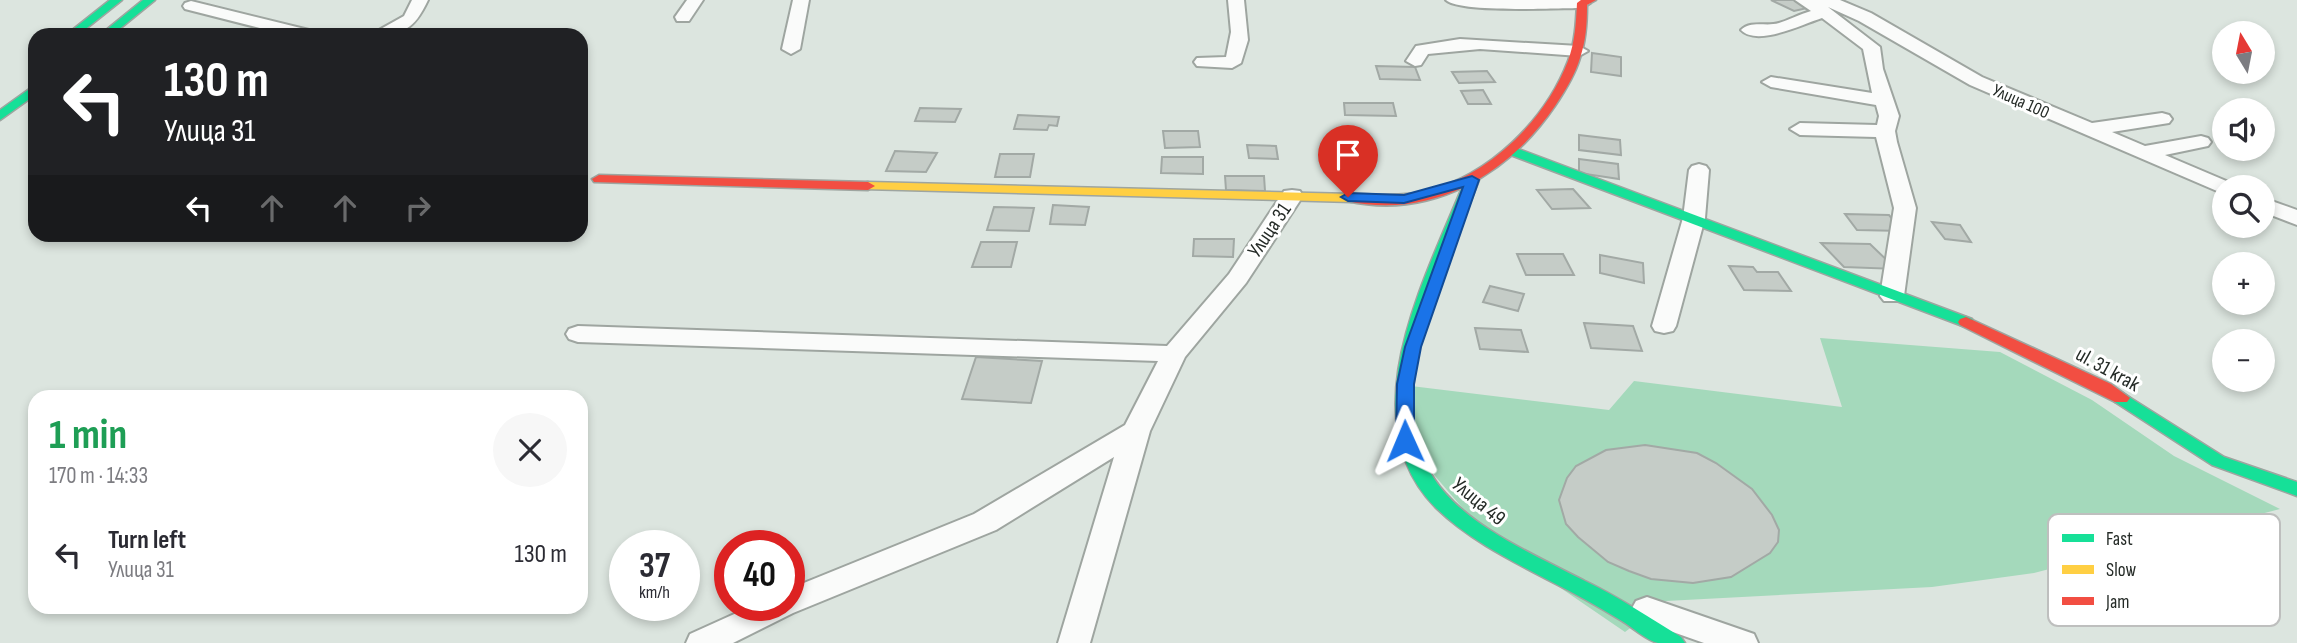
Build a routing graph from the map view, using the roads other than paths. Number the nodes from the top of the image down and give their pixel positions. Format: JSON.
{"nodes":[{"id":1,"x":117,"y":0,"type":"edge"},
{"id":2,"x":150,"y":0,"type":"edge"},
{"id":3,"x":420,"y":0,"type":"edge"},
{"id":4,"x":695,"y":0,"type":"edge"},
{"id":5,"x":801,"y":0,"type":"edge"},
{"id":6,"x":1236,"y":0,"type":"edge"},
{"id":7,"x":1454,"y":0,"type":"edge"},
{"id":8,"x":1802,"y":0,"type":"edge"},
{"id":9,"x":1587,"y":1,"type":"edge"},
{"id":10,"x":191,"y":6,"type":"dead end"},
{"id":11,"x":1825,"y":6,"type":"edge"},
{"id":12,"x":683,"y":17,"type":"dead end"},
{"id":13,"x":80,"y":28,"type":"edge"},
{"id":14,"x":114,"y":28,"type":"edge"},
{"id":15,"x":279,"y":28,"type":"edge"},
{"id":16,"x":393,"y":28,"type":"edge"},
{"id":17,"x":1749,"y":30,"type":"dead end"},
{"id":18,"x":791,"y":49,"type":"dead end"},
{"id":19,"x":1579,"y":51,"type":"junction"},
{"id":20,"x":1415,"y":61,"type":"dead end"},
{"id":21,"x":1203,"y":62,"type":"dead end"},
{"id":22,"x":1771,"y":82,"type":"dead end"},
{"id":23,"x":28,"y":94,"type":"edge"},
{"id":24,"x":1886,"y":101,"type":"junction"},
{"id":25,"x":0,"y":116,"type":"edge"},
{"id":26,"x":2162,"y":119,"type":"dead end"},
{"id":27,"x":1800,"y":129,"type":"dead end"},
{"id":28,"x":2087,"y":130,"type":"junction"},
{"id":29,"x":1885,"y":131,"type":"junction"},
{"id":30,"x":2202,"y":142,"type":"dead end"},
{"id":31,"x":1513,"y":151,"type":"junction"},
{"id":32,"x":2141,"y":153,"type":"junction"},
{"id":33,"x":1699,"y":170,"type":"dead end"},
{"id":34,"x":599,"y":178,"type":"dead end"},
{"id":35,"x":1472,"y":180,"type":"junction"},
{"id":36,"x":2212,"y":182,"type":"edge"},
{"id":37,"x":1292,"y":196,"type":"junction"},
{"id":38,"x":2275,"y":209,"type":"edge"},
{"id":39,"x":1695,"y":218,"type":"junction"},
{"id":40,"x":2297,"y":218,"type":"edge"},
{"id":41,"x":1892,"y":296,"type":"junction"},
{"id":42,"x":1664,"y":326,"type":"dead end"},
{"id":43,"x":578,"y":334,"type":"dead end"},
{"id":44,"x":1174,"y":354,"type":"junction"},
{"id":45,"x":1136,"y":431,"type":"junction"},
{"id":46,"x":2297,"y":489,"type":"edge"},
{"id":47,"x":1589,"y":591,"type":"junction"},
{"id":48,"x":805,"y":595,"type":"edge"},
{"id":49,"x":749,"y":621,"type":"edge"},
{"id":50,"x":702,"y":643,"type":"edge"},
{"id":51,"x":1073,"y":643,"type":"edge"},
{"id":52,"x":1674,"y":643,"type":"edge"},
{"id":53,"x":1742,"y":643,"type":"edge"}],
"edges":[{"from":1,"to":13,"type":"main road"},
{"from":2,"to":14,"type":"main road"},
{"from":3,"to":16,"type":"street"},
{"from":4,"to":12,"type":"street"},
{"from":5,"to":18,"type":"street"},
{"from":6,"to":21,"type":"street"},
{"from":7,"to":9,"type":"street"},
{"from":8,"to":11,"type":"street"},
{"from":9,"to":19,"type":"main road","name":"Улица 31"},
{"from":10,"to":15,"type":"street"},
{"from":11,"to":17,"type":"street"},
{"from":11,"to":24,"type":"street"},
{"from":11,"to":28,"type":"street","name":"Улица 100"},
{"from":19,"to":20,"type":"street"},
{"from":19,"to":31,"type":"main road","name":"Улица 31"},
{"from":22,"to":24,"type":"street"},
{"from":23,"to":25,"type":"main road"},
{"from":24,"to":29,"type":"street"},
{"from":26,"to":28,"type":"street"},
{"from":27,"to":29,"type":"street"},
{"from":28,"to":32,"type":"street","name":"Улица 100"},
{"from":29,"to":41,"type":"street"},
{"from":30,"to":32,"type":"street"},
{"from":31,"to":35,"type":"main road","name":"Улица 31"},
{"from":31,"to":39,"type":"main road","name":"ul. 31 krak"},
{"from":32,"to":36,"type":"street","name":"Улица 100"},
{"from":33,"to":39,"type":"street"},
{"from":34,"to":37,"type":"main road"},
{"from":35,"to":37,"type":"main road","name":"Улица 31"},
{"from":35,"to":47,"type":"main road","name":"Улица 49"},
{"from":37,"to":44,"type":"street","name":"Улица 31"},
{"from":38,"to":40,"type":"street"},
{"from":39,"to":41,"type":"main road","name":"ul. 31 krak"},
{"from":39,"to":42,"type":"street"},
{"from":41,"to":46,"type":"main road","name":"ul. 31 krak"},
{"from":43,"to":44,"type":"street"},
{"from":44,"to":45,"type":"street","name":"Улица 31"},
{"from":45,"to":48,"type":"street"},
{"from":45,"to":51,"type":"street","name":"Улица 31"},
{"from":47,"to":52,"type":"main road","name":"Улица 49"},
{"from":47,"to":53,"type":"street"},
{"from":49,"to":50,"type":"street"}]}
